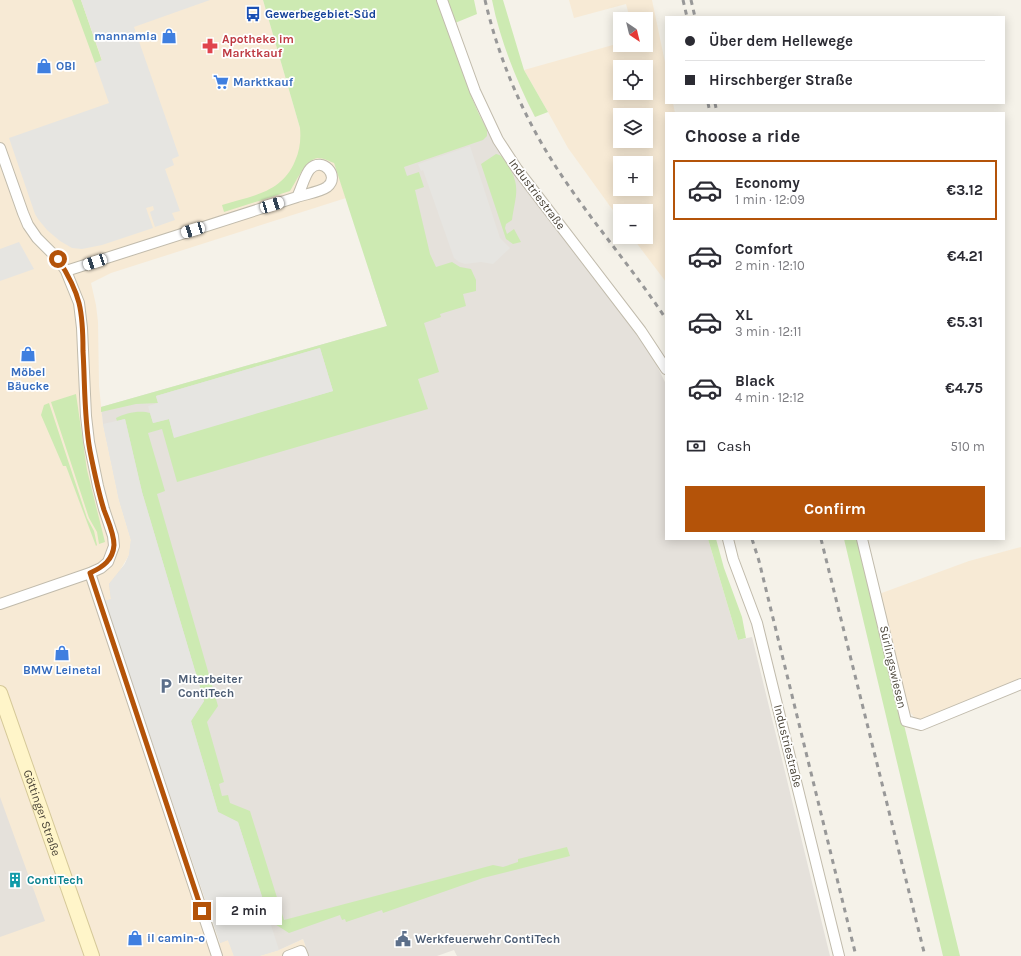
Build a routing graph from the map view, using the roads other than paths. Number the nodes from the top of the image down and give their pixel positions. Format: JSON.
{"nodes":[{"id":1,"x":442,"y":0,"type":"edge"},
{"id":2,"x":0,"y":148,"type":"edge"},
{"id":3,"x":298,"y":197,"type":"dead end"},
{"id":4,"x":66,"y":271,"type":"junction"},
{"id":5,"x":665,"y":367,"type":"edge"},
{"id":6,"x":728,"y":540,"type":"edge"},
{"id":7,"x":862,"y":540,"type":"edge"},
{"id":8,"x":90,"y":573,"type":"junction"},
{"id":9,"x":0,"y":604,"type":"edge"},
{"id":10,"x":1021,"y":684,"type":"edge"},
{"id":11,"x":0,"y":693,"type":"edge"},
{"id":12,"x":92,"y":956,"type":"edge"},
{"id":13,"x":218,"y":956,"type":"edge"},
{"id":14,"x":288,"y":956,"type":"edge"},
{"id":15,"x":302,"y":956,"type":"edge"},
{"id":16,"x":839,"y":956,"type":"edge"}],
"edges":[{"from":1,"to":5,"type":"street","name":"Industriestraße"},
{"from":2,"to":4,"type":"street"},
{"from":3,"to":4,"type":"street"},
{"from":4,"to":8,"type":"street"},
{"from":6,"to":16,"type":"street","name":"Industriestraße"},
{"from":7,"to":10,"type":"street","name":"Sürlingswiesen"},
{"from":8,"to":9,"type":"street"},
{"from":8,"to":13,"type":"street"},
{"from":11,"to":12,"type":"main road","name":"Göttinger Straße"},
{"from":14,"to":15,"type":"street"}]}
